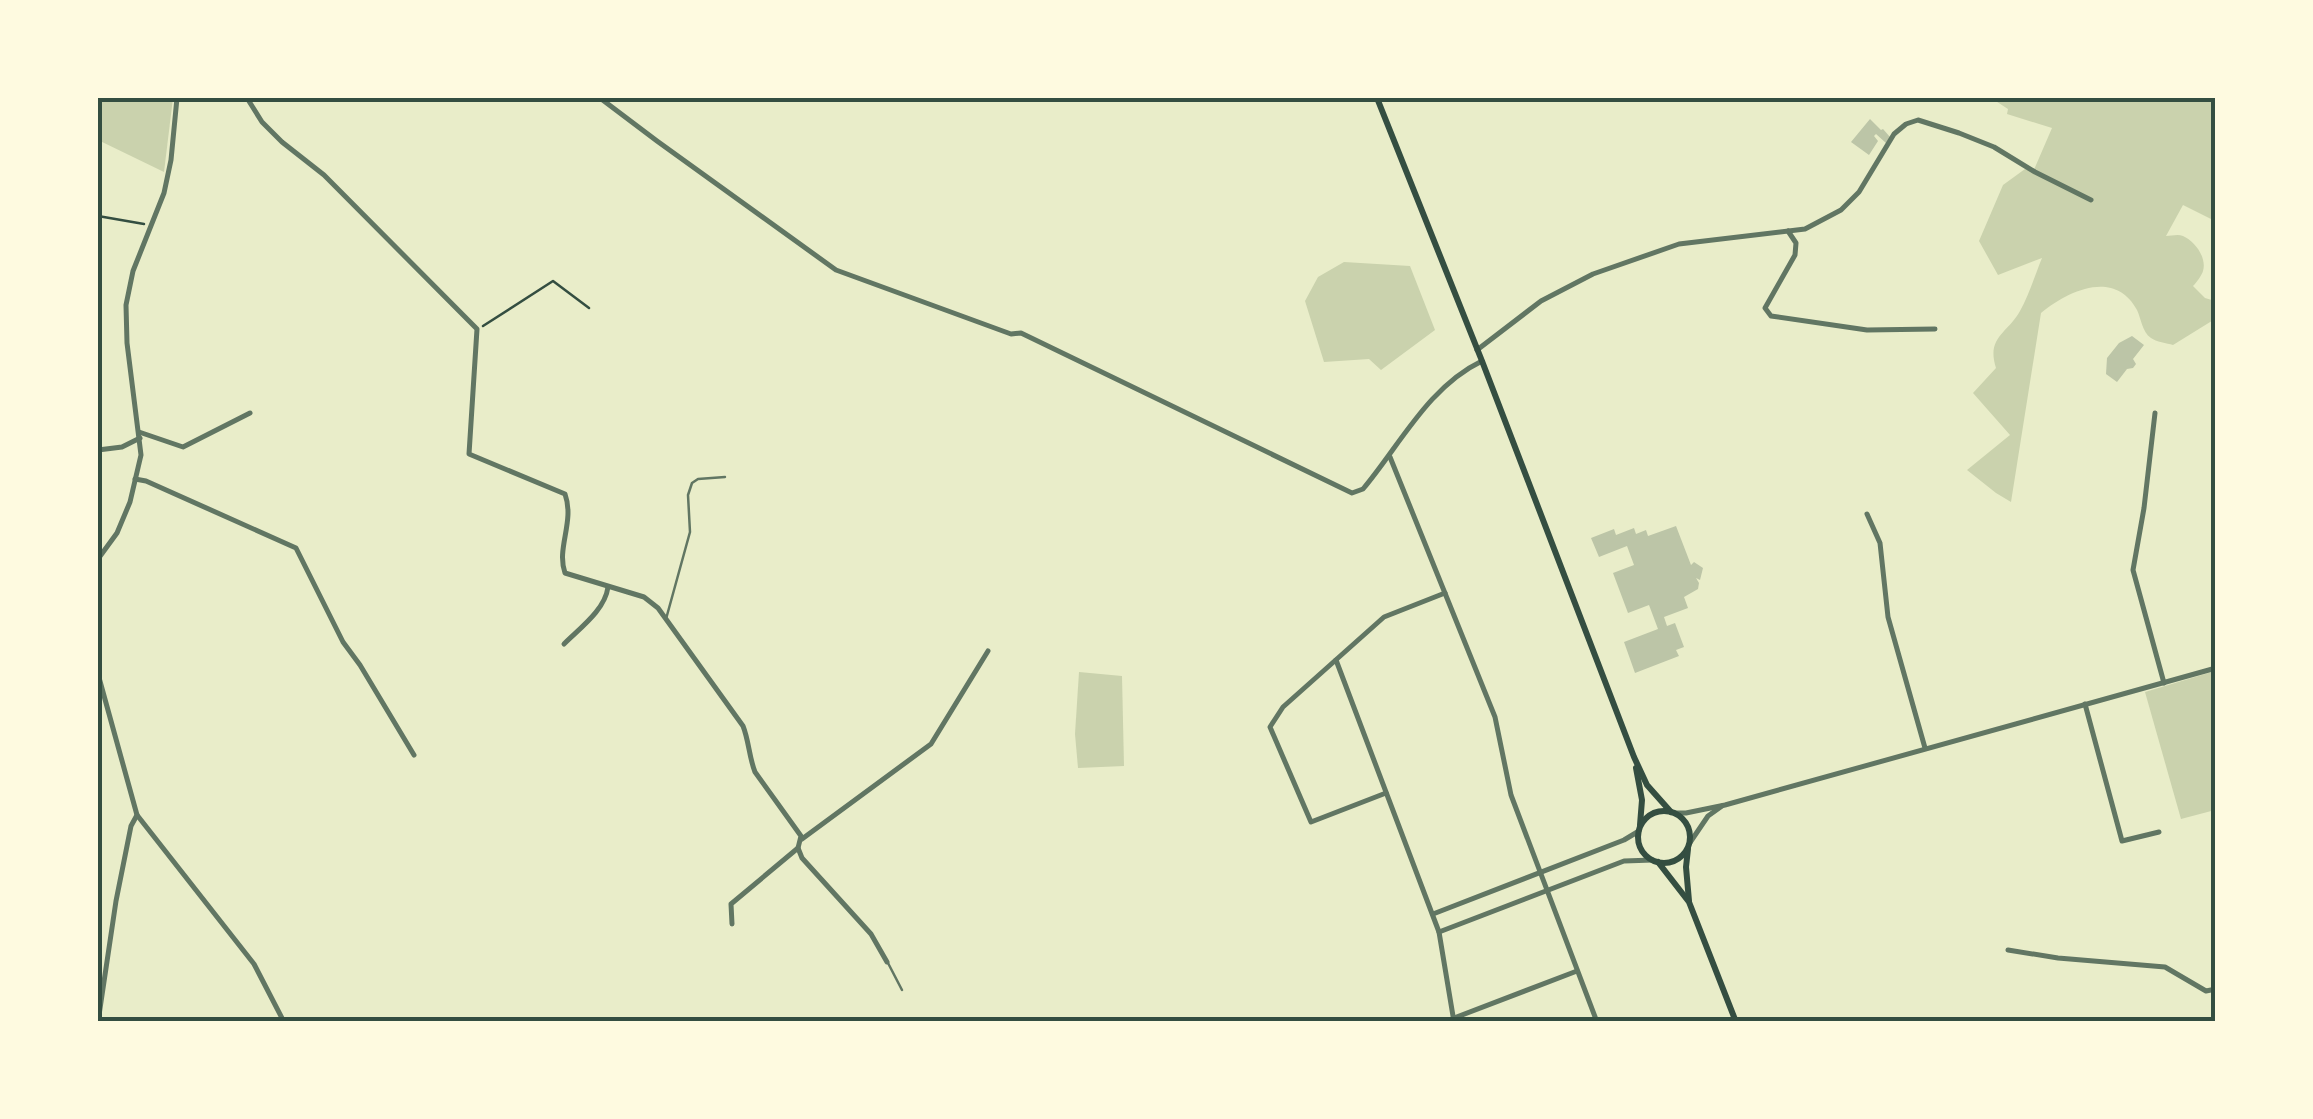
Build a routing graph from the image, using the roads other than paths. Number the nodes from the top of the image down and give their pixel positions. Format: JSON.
{"nodes":[{"id":1,"x":177,"y":98,"type":"edge"},
{"id":2,"x":246,"y":98,"type":"edge"},
{"id":3,"x":600,"y":98,"type":"edge"},
{"id":4,"x":1376,"y":98,"type":"edge"},
{"id":5,"x":2091,"y":200,"type":"dead end"},
{"id":6,"x":1788,"y":231,"type":"junction"},
{"id":7,"x":1935,"y":329,"type":"dead end"},
{"id":8,"x":1477,"y":350,"type":"junction"},
{"id":9,"x":1482,"y":361,"type":"junction"},
{"id":10,"x":250,"y":413,"type":"dead end"},
{"id":11,"x":2155,"y":413,"type":"dead end"},
{"id":12,"x":140,"y":436,"type":"junction"},
{"id":13,"x":98,"y":450,"type":"edge"},
{"id":14,"x":1390,"y":457,"type":"junction"},
{"id":15,"x":725,"y":478,"type":"dead end"},
{"id":16,"x":135,"y":479,"type":"junction"},
{"id":17,"x":1867,"y":514,"type":"dead end"},
{"id":18,"x":98,"y":558,"type":"edge"},
{"id":19,"x":608,"y":587,"type":"junction"},
{"id":20,"x":1445,"y":593,"type":"junction"},
{"id":21,"x":666,"y":620,"type":"junction"},
{"id":22,"x":564,"y":644,"type":"dead end"},
{"id":23,"x":988,"y":651,"type":"dead end"},
{"id":24,"x":1335,"y":659,"type":"junction"},
{"id":25,"x":2216,"y":668,"type":"edge"},
{"id":26,"x":98,"y":674,"type":"edge"},
{"id":27,"x":2164,"y":682,"type":"junction"},
{"id":28,"x":2085,"y":704,"type":"junction"},
{"id":29,"x":1925,"y":748,"type":"junction"},
{"id":30,"x":414,"y":755,"type":"dead end"},
{"id":31,"x":1634,"y":757,"type":"junction"},
{"id":32,"x":1386,"y":793,"type":"junction"},
{"id":33,"x":1725,"y":804,"type":"junction"},
{"id":34,"x":1673,"y":812,"type":"junction"},
{"id":35,"x":137,"y":814,"type":"junction"},
{"id":36,"x":1639,"y":829,"type":"junction"},
{"id":37,"x":2159,"y":832,"type":"dead end"},
{"id":38,"x":800,"y":840,"type":"junction"},
{"id":39,"x":1689,"y":844,"type":"junction"},
{"id":40,"x":798,"y":848,"type":"junction"},
{"id":41,"x":1656,"y":861,"type":"junction"},
{"id":42,"x":1540,"y":873,"type":"junction"},
{"id":43,"x":1546,"y":890,"type":"junction"},
{"id":44,"x":1690,"y":902,"type":"junction"},
{"id":45,"x":1432,"y":915,"type":"junction"},
{"id":46,"x":732,"y":924,"type":"dead end"},
{"id":47,"x":1438,"y":932,"type":"junction"},
{"id":48,"x":2008,"y":950,"type":"dead end"},
{"id":49,"x":887,"y":962,"type":"joint"},
{"id":50,"x":1577,"y":971,"type":"junction"},
{"id":51,"x":2216,"y":989,"type":"edge"},
{"id":52,"x":902,"y":990,"type":"dead end"},
{"id":53,"x":1454,"y":1020,"type":"edge"},
{"id":54,"x":98,"y":1022,"type":"edge"},
{"id":55,"x":284,"y":1022,"type":"edge"},
{"id":56,"x":1597,"y":1022,"type":"edge"},
{"id":57,"x":1736,"y":1022,"type":"edge"}],
"edges":[{"from":1,"to":12,"type":"street"},
{"from":2,"to":19,"type":"street"},
{"from":3,"to":14,"type":"street"},
{"from":4,"to":8,"type":"main road"},
{"from":5,"to":6,"type":"street"},
{"from":6,"to":7,"type":"street"},
{"from":6,"to":8,"type":"street"},
{"from":8,"to":9,"type":"main road"},
{"from":9,"to":14,"type":"street"},
{"from":9,"to":31,"type":"main road"},
{"from":10,"to":12,"type":"street"},
{"from":11,"to":27,"type":"street"},
{"from":12,"to":13,"type":"street"},
{"from":12,"to":16,"type":"street"},
{"from":14,"to":20,"type":"street"},
{"from":15,"to":21,"type":"lane"},
{"from":16,"to":18,"type":"street"},
{"from":16,"to":30,"type":"street"},
{"from":17,"to":29,"type":"street"},
{"from":19,"to":21,"type":"street"},
{"from":19,"to":22,"type":"street"},
{"from":20,"to":24,"type":"street"},
{"from":20,"to":42,"type":"street"},
{"from":21,"to":38,"type":"street"},
{"from":23,"to":38,"type":"street"},
{"from":24,"to":32,"type":"street"},
{"from":24,"to":32,"type":"street"},
{"from":25,"to":27,"type":"street"},
{"from":26,"to":35,"type":"street"},
{"from":27,"to":28,"type":"street"},
{"from":28,"to":29,"type":"street"},
{"from":28,"to":37,"type":"street"},
{"from":29,"to":33,"type":"street"},
{"from":31,"to":34,"type":"main road"},
{"from":31,"to":36,"type":"main road"},
{"from":32,"to":45,"type":"street"},
{"from":33,"to":34,"type":"street"},
{"from":33,"to":39,"type":"street"},
{"from":34,"to":36,"type":"main road"},
{"from":34,"to":39,"type":"main road"},
{"from":35,"to":54,"type":"street"},
{"from":35,"to":55,"type":"street"},
{"from":36,"to":41,"type":"main road"},
{"from":36,"to":42,"type":"street"},
{"from":38,"to":40,"type":"street"},
{"from":39,"to":41,"type":"main road"},
{"from":39,"to":44,"type":"main road"},
{"from":40,"to":46,"type":"street"},
{"from":40,"to":49,"type":"street"},
{"from":41,"to":43,"type":"street"},
{"from":41,"to":44,"type":"main road"},
{"from":42,"to":43,"type":"street"},
{"from":42,"to":45,"type":"street"},
{"from":43,"to":47,"type":"street"},
{"from":43,"to":50,"type":"street"},
{"from":44,"to":57,"type":"main road"},
{"from":45,"to":47,"type":"street"},
{"from":47,"to":53,"type":"street"},
{"from":48,"to":51,"type":"street"},
{"from":49,"to":52,"type":"lane"},
{"from":50,"to":53,"type":"street"},
{"from":50,"to":56,"type":"street"}]}
